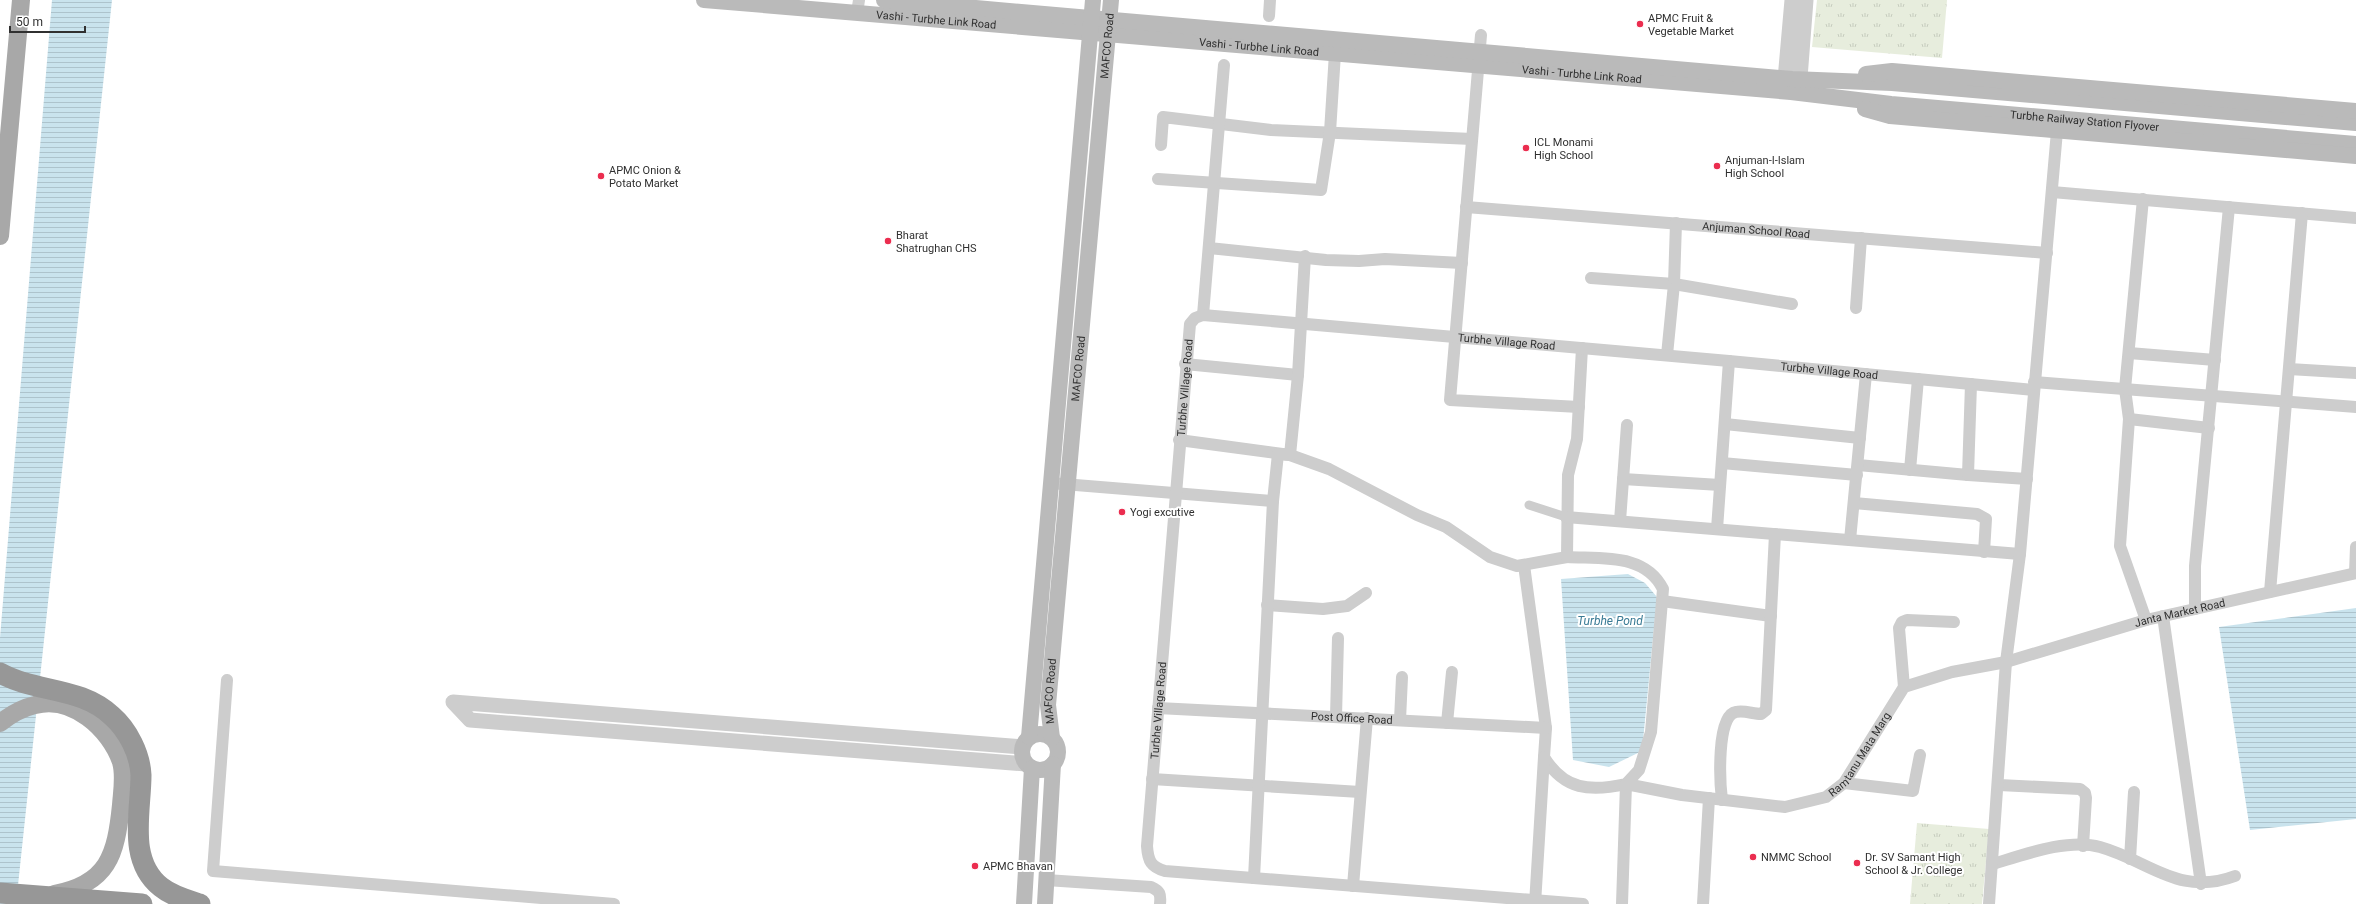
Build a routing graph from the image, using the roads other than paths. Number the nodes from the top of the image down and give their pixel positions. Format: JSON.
{"nodes":[{"id":1,"x":21,"y":0,"type":"edge"},
{"id":2,"x":27,"y":0,"type":"edge"},
{"id":3,"x":704,"y":0,"type":"edge"},
{"id":4,"x":884,"y":0,"type":"edge"},
{"id":5,"x":1093,"y":0,"type":"edge"},
{"id":6,"x":1111,"y":0,"type":"edge"},
{"id":7,"x":1270,"y":0,"type":"edge"},
{"id":8,"x":1792,"y":0,"type":"edge"},
{"id":9,"x":1806,"y":0,"type":"edge"},
{"id":10,"x":858,"y":6,"type":"edge"},
{"id":11,"x":1269,"y":16,"type":"dead end"},
{"id":12,"x":1091,"y":25,"type":"junction"},
{"id":13,"x":17,"y":27,"type":"junction"},
{"id":14,"x":1109,"y":27,"type":"junction"},
{"id":15,"x":1481,"y":35,"type":"dead end"},
{"id":16,"x":1335,"y":53,"type":"junction"},
{"id":17,"x":1479,"y":59,"type":"junction"},
{"id":18,"x":1224,"y":65,"type":"dead end"},
{"id":19,"x":1799,"y":86,"type":"junction"},
{"id":20,"x":2356,"y":111,"type":"edge"},
{"id":21,"x":2356,"y":123,"type":"edge"},
{"id":22,"x":1220,"y":125,"type":"junction"},
{"id":23,"x":2058,"y":131,"type":"junction"},
{"id":24,"x":1330,"y":132,"type":"junction"},
{"id":25,"x":1472,"y":139,"type":"junction"},
{"id":26,"x":2356,"y":144,"type":"edge"},
{"id":27,"x":1161,"y":145,"type":"dead end"},
{"id":28,"x":2356,"y":156,"type":"edge"},
{"id":29,"x":1158,"y":179,"type":"dead end"},
{"id":30,"x":1214,"y":183,"type":"junction"},
{"id":31,"x":2052,"y":192,"type":"junction"},
{"id":32,"x":2143,"y":199,"type":"junction"},
{"id":33,"x":1466,"y":207,"type":"junction"},
{"id":34,"x":2230,"y":207,"type":"junction"},
{"id":35,"x":2302,"y":213,"type":"junction"},
{"id":36,"x":2356,"y":218,"type":"edge"},
{"id":37,"x":1676,"y":223,"type":"junction"},
{"id":38,"x":0,"y":236,"type":"edge"},
{"id":39,"x":1861,"y":238,"type":"junction"},
{"id":40,"x":1209,"y":248,"type":"junction"},
{"id":41,"x":2047,"y":253,"type":"junction"},
{"id":42,"x":1305,"y":256,"type":"junction"},
{"id":43,"x":1462,"y":263,"type":"junction"},
{"id":44,"x":1591,"y":278,"type":"dead end"},
{"id":45,"x":1674,"y":284,"type":"junction"},
{"id":46,"x":1792,"y":304,"type":"dead end"},
{"id":47,"x":1856,"y":308,"type":"dead end"},
{"id":48,"x":1203,"y":315,"type":"junction"},
{"id":49,"x":1066,"y":316,"type":"junction"},
{"id":50,"x":1083,"y":317,"type":"junction"},
{"id":51,"x":1301,"y":324,"type":"junction"},
{"id":52,"x":1455,"y":337,"type":"junction"},
{"id":53,"x":1582,"y":348,"type":"junction"},
{"id":54,"x":2129,"y":353,"type":"junction"},
{"id":55,"x":1667,"y":356,"type":"junction"},
{"id":56,"x":2215,"y":360,"type":"junction"},
{"id":57,"x":1729,"y":361,"type":"junction"},
{"id":58,"x":1185,"y":364,"type":"junction"},
{"id":59,"x":2289,"y":369,"type":"junction"},
{"id":60,"x":2356,"y":373,"type":"edge"},
{"id":61,"x":1298,"y":374,"type":"junction"},
{"id":62,"x":1866,"y":374,"type":"junction"},
{"id":63,"x":1918,"y":379,"type":"junction"},
{"id":64,"x":1971,"y":384,"type":"junction"},
{"id":65,"x":2034,"y":386,"type":"junction"},
{"id":66,"x":2125,"y":389,"type":"junction"},
{"id":67,"x":2212,"y":396,"type":"junction"},
{"id":68,"x":2286,"y":402,"type":"junction"},
{"id":69,"x":1579,"y":407,"type":"junction"},
{"id":70,"x":2356,"y":407,"type":"edge"},
{"id":71,"x":2129,"y":419,"type":"junction"},
{"id":72,"x":1725,"y":424,"type":"junction"},
{"id":73,"x":1627,"y":425,"type":"dead end"},
{"id":74,"x":2208,"y":428,"type":"junction"},
{"id":75,"x":1860,"y":438,"type":"junction"},
{"id":76,"x":1179,"y":440,"type":"junction"},
{"id":77,"x":1290,"y":455,"type":"junction"},
{"id":78,"x":1722,"y":464,"type":"junction"},
{"id":79,"x":1857,"y":470,"type":"junction"},
{"id":80,"x":1910,"y":470,"type":"junction"},
{"id":81,"x":1968,"y":475,"type":"junction"},
{"id":82,"x":2027,"y":479,"type":"junction"},
{"id":83,"x":1623,"y":480,"type":"junction"},
{"id":84,"x":1720,"y":485,"type":"junction"},
{"id":85,"x":1051,"y":491,"type":"junction"},
{"id":86,"x":1067,"y":493,"type":"junction"},
{"id":87,"x":1175,"y":494,"type":"junction"},
{"id":88,"x":1273,"y":501,"type":"junction"},
{"id":89,"x":1854,"y":503,"type":"junction"},
{"id":90,"x":1530,"y":505,"type":"dead end"},
{"id":91,"x":1566,"y":517,"type":"junction"},
{"id":92,"x":1620,"y":520,"type":"junction"},
{"id":93,"x":1717,"y":529,"type":"junction"},
{"id":94,"x":1775,"y":534,"type":"junction"},
{"id":95,"x":1850,"y":540,"type":"junction"},
{"id":96,"x":2356,"y":547,"type":"edge"},
{"id":97,"x":1984,"y":552,"type":"junction"},
{"id":98,"x":2020,"y":554,"type":"junction"},
{"id":99,"x":1567,"y":557,"type":"junction"},
{"id":100,"x":1524,"y":565,"type":"junction"},
{"id":101,"x":2355,"y":573,"type":"edge"},
{"id":102,"x":2270,"y":592,"type":"junction"},
{"id":103,"x":1366,"y":594,"type":"dead end"},
{"id":104,"x":1662,"y":601,"type":"junction"},
{"id":105,"x":1267,"y":606,"type":"junction"},
{"id":106,"x":2195,"y":609,"type":"junction"},
{"id":107,"x":1771,"y":616,"type":"junction"},
{"id":108,"x":2163,"y":616,"type":"junction"},
{"id":109,"x":2146,"y":620,"type":"junction"},
{"id":110,"x":1954,"y":622,"type":"dead end"},
{"id":111,"x":1338,"y":638,"type":"dead end"},
{"id":112,"x":2006,"y":662,"type":"junction"},
{"id":113,"x":1452,"y":672,"type":"dead end"},
{"id":114,"x":0,"y":673,"type":"edge"},
{"id":115,"x":1402,"y":677,"type":"dead end"},
{"id":116,"x":227,"y":680,"type":"dead end"},
{"id":117,"x":1904,"y":687,"type":"junction"},
{"id":118,"x":1158,"y":708,"type":"junction"},
{"id":119,"x":1264,"y":713,"type":"junction"},
{"id":120,"x":1336,"y":717,"type":"junction"},
{"id":121,"x":1367,"y":718,"type":"junction"},
{"id":122,"x":1400,"y":720,"type":"junction"},
{"id":123,"x":0,"y":723,"type":"edge"},
{"id":124,"x":1448,"y":723,"type":"junction"},
{"id":125,"x":1546,"y":728,"type":"junction"},
{"id":126,"x":1052,"y":738,"type":"junction"},
{"id":127,"x":1026,"y":742,"type":"junction"},
{"id":128,"x":1920,"y":754,"type":"dead end"},
{"id":129,"x":1544,"y":757,"type":"junction"},
{"id":130,"x":1053,"y":764,"type":"junction"},
{"id":131,"x":1029,"y":766,"type":"junction"},
{"id":132,"x":1152,"y":779,"type":"junction"},
{"id":133,"x":1844,"y":783,"type":"junction"},
{"id":134,"x":1626,"y":784,"type":"junction"},
{"id":135,"x":1999,"y":785,"type":"junction"},
{"id":136,"x":1260,"y":787,"type":"junction"},
{"id":137,"x":1360,"y":792,"type":"junction"},
{"id":138,"x":2134,"y":792,"type":"dead end"},
{"id":139,"x":1709,"y":798,"type":"junction"},
{"id":140,"x":1722,"y":800,"type":"junction"},
{"id":141,"x":2082,"y":846,"type":"junction"},
{"id":142,"x":2130,"y":859,"type":"junction"},
{"id":143,"x":1993,"y":864,"type":"junction"},
{"id":144,"x":2235,"y":876,"type":"dead end"},
{"id":145,"x":1254,"y":878,"type":"junction"},
{"id":146,"x":1046,"y":880,"type":"junction"},
{"id":147,"x":2201,"y":884,"type":"junction"},
{"id":148,"x":1353,"y":886,"type":"junction"},
{"id":149,"x":0,"y":893,"type":"edge"},
{"id":150,"x":37,"y":897,"type":"junction"},
{"id":151,"x":1535,"y":902,"type":"edge"},
{"id":152,"x":142,"y":904,"type":"edge"},
{"id":153,"x":200,"y":904,"type":"edge"},
{"id":154,"x":614,"y":904,"type":"edge"},
{"id":155,"x":1024,"y":904,"type":"edge"},
{"id":156,"x":1045,"y":904,"type":"edge"},
{"id":157,"x":1160,"y":904,"type":"edge"},
{"id":158,"x":1583,"y":904,"type":"edge"},
{"id":159,"x":1622,"y":904,"type":"edge"},
{"id":160,"x":1703,"y":904,"type":"edge"},
{"id":161,"x":1989,"y":904,"type":"edge"}],
"edges":[{"from":1,"to":13,"type":"main road"},
{"from":2,"to":13,"type":"main road"},
{"from":3,"to":10,"type":"main road","name":"Vashi - Turbhe Link Road"},
{"from":4,"to":12,"type":"main road","name":"Vashi - Turbhe Link Road"},
{"from":5,"to":12,"type":"main road","name":"MAFCO Road"},
{"from":6,"to":14,"type":"main road","name":"MAFCO Road"},
{"from":7,"to":11,"type":"street"},
{"from":8,"to":19,"type":"street"},
{"from":9,"to":19,"type":"street"},
{"from":10,"to":12,"type":"main road","name":"Vashi - Turbhe Link Road"},
{"from":12,"to":14,"type":"main road","name":"Vashi - Turbhe Link Road"},
{"from":12,"to":49,"type":"main road","name":"MAFCO Road"},
{"from":13,"to":38,"type":"main road"},
{"from":14,"to":16,"type":"main road","name":"Vashi - Turbhe Link Road"},
{"from":14,"to":17,"type":"main road","name":"Vashi - Turbhe Link Road"},
{"from":14,"to":50,"type":"main road","name":"MAFCO Road"},
{"from":15,"to":17,"type":"street"},
{"from":16,"to":17,"type":"main road","name":"Vashi - Turbhe Link Road"},
{"from":16,"to":24,"type":"street"},
{"from":17,"to":19,"type":"main road","name":"Vashi - Turbhe Link Road"},
{"from":17,"to":25,"type":"street"},
{"from":18,"to":22,"type":"street"},
{"from":19,"to":20,"type":"main road"},
{"from":19,"to":21,"type":"main road","name":"Turbhe Railway Station Flyover"},
{"from":19,"to":23,"type":"main road"},
{"from":19,"to":26,"type":"main road","name":"Turbhe Railway Station Flyover"},
{"from":22,"to":24,"type":"street"},
{"from":22,"to":27,"type":"street"},
{"from":22,"to":30,"type":"street"},
{"from":23,"to":28,"type":"main road"},
{"from":23,"to":31,"type":"street"},
{"from":24,"to":25,"type":"street"},
{"from":24,"to":30,"type":"street"},
{"from":25,"to":33,"type":"street"},
{"from":29,"to":30,"type":"street"},
{"from":30,"to":40,"type":"street"},
{"from":31,"to":32,"type":"street"},
{"from":31,"to":41,"type":"street"},
{"from":32,"to":34,"type":"street"},
{"from":32,"to":54,"type":"street"},
{"from":33,"to":37,"type":"street","name":"Anjuman School Road"},
{"from":33,"to":43,"type":"street"},
{"from":34,"to":35,"type":"street"},
{"from":34,"to":56,"type":"street"},
{"from":35,"to":36,"type":"street"},
{"from":35,"to":59,"type":"street"},
{"from":37,"to":39,"type":"street","name":"Anjuman School Road"},
{"from":37,"to":45,"type":"street"},
{"from":39,"to":41,"type":"street","name":"Anjuman School Road"},
{"from":39,"to":47,"type":"street"},
{"from":40,"to":42,"type":"street"},
{"from":40,"to":48,"type":"street"},
{"from":41,"to":65,"type":"street"},
{"from":42,"to":43,"type":"street"},
{"from":42,"to":51,"type":"street"},
{"from":43,"to":52,"type":"street"},
{"from":44,"to":45,"type":"street"},
{"from":45,"to":46,"type":"street"},
{"from":45,"to":55,"type":"street"},
{"from":48,"to":51,"type":"street","name":"Turbhe Village Road"},
{"from":48,"to":58,"type":"street","name":"Turbhe Village Road"},
{"from":49,"to":50,"type":"street"},
{"from":49,"to":85,"type":"main road","name":"MAFCO Road"},
{"from":50,"to":86,"type":"main road","name":"MAFCO Road"},
{"from":51,"to":52,"type":"street","name":"Turbhe Village Road"},
{"from":51,"to":61,"type":"street"},
{"from":52,"to":53,"type":"street","name":"Turbhe Village Road"},
{"from":52,"to":69,"type":"street"},
{"from":53,"to":55,"type":"street","name":"Turbhe Village Road"},
{"from":53,"to":69,"type":"street"},
{"from":54,"to":56,"type":"street"},
{"from":54,"to":66,"type":"street"},
{"from":55,"to":57,"type":"street","name":"Turbhe Village Road"},
{"from":56,"to":67,"type":"street"},
{"from":57,"to":62,"type":"street","name":"Turbhe Village Road"},
{"from":57,"to":72,"type":"street"},
{"from":58,"to":61,"type":"street"},
{"from":58,"to":76,"type":"street","name":"Turbhe Village Road"},
{"from":59,"to":60,"type":"street"},
{"from":59,"to":68,"type":"street"},
{"from":61,"to":77,"type":"street"},
{"from":62,"to":63,"type":"street","name":"Turbhe Village Road"},
{"from":62,"to":75,"type":"street"},
{"from":63,"to":64,"type":"street","name":"Turbhe Village Road"},
{"from":63,"to":80,"type":"street"},
{"from":64,"to":65,"type":"street","name":"Turbhe Village Road"},
{"from":64,"to":81,"type":"street"},
{"from":65,"to":66,"type":"street","name":"Turbhe Village Road"},
{"from":65,"to":82,"type":"street"},
{"from":66,"to":67,"type":"street","name":"Turbhe Village Road"},
{"from":66,"to":71,"type":"street"},
{"from":67,"to":68,"type":"street","name":"Turbhe Village Road"},
{"from":67,"to":74,"type":"street"},
{"from":68,"to":70,"type":"street","name":"Turbhe Village Road"},
{"from":68,"to":102,"type":"street"},
{"from":69,"to":91,"type":"street"},
{"from":71,"to":74,"type":"street"},
{"from":71,"to":109,"type":"street"},
{"from":72,"to":75,"type":"street"},
{"from":72,"to":78,"type":"street"},
{"from":73,"to":83,"type":"street"},
{"from":74,"to":106,"type":"street"},
{"from":75,"to":79,"type":"street"},
{"from":76,"to":77,"type":"street"},
{"from":76,"to":87,"type":"street","name":"Turbhe Village Road"},
{"from":77,"to":88,"type":"street"},
{"from":77,"to":100,"type":"street"},
{"from":78,"to":79,"type":"street"},
{"from":78,"to":84,"type":"street"},
{"from":79,"to":80,"type":"street"},
{"from":79,"to":89,"type":"street"},
{"from":80,"to":81,"type":"street"},
{"from":81,"to":82,"type":"street"},
{"from":82,"to":98,"type":"street"},
{"from":83,"to":84,"type":"street"},
{"from":83,"to":92,"type":"street"},
{"from":84,"to":93,"type":"street"},
{"from":85,"to":86,"type":"street"},
{"from":85,"to":127,"type":"main road","name":"MAFCO Road"},
{"from":86,"to":87,"type":"street"},
{"from":86,"to":126,"type":"main road","name":"MAFCO Road"},
{"from":87,"to":88,"type":"street"},
{"from":87,"to":118,"type":"street","name":"Turbhe Village Road"},
{"from":88,"to":105,"type":"street"},
{"from":89,"to":95,"type":"street"},
{"from":89,"to":97,"type":"street"},
{"from":90,"to":91,"type":"street"},
{"from":91,"to":92,"type":"street"},
{"from":91,"to":99,"type":"street"},
{"from":92,"to":93,"type":"street"},
{"from":93,"to":94,"type":"street"},
{"from":94,"to":95,"type":"street"},
{"from":94,"to":107,"type":"street"},
{"from":95,"to":97,"type":"street"},
{"from":96,"to":101,"type":"street"},
{"from":97,"to":98,"type":"street"},
{"from":98,"to":112,"type":"street"},
{"from":99,"to":100,"type":"street"},
{"from":99,"to":104,"type":"street"},
{"from":100,"to":125,"type":"street"},
{"from":101,"to":102,"type":"street","name":"Janta Market Road"},
{"from":102,"to":106,"type":"street","name":"Janta Market Road"},
{"from":103,"to":105,"type":"street"},
{"from":104,"to":107,"type":"street"},
{"from":104,"to":134,"type":"street"},
{"from":105,"to":119,"type":"street"},
{"from":106,"to":108,"type":"street","name":"Janta Market Road"},
{"from":107,"to":140,"type":"street"},
{"from":108,"to":109,"type":"street","name":"Janta Market Road"},
{"from":108,"to":147,"type":"street"},
{"from":109,"to":112,"type":"street","name":"Janta Market Road"},
{"from":110,"to":117,"type":"street"},
{"from":111,"to":120,"type":"street"},
{"from":112,"to":117,"type":"street"},
{"from":112,"to":135,"type":"street"},
{"from":113,"to":124,"type":"street"},
{"from":114,"to":153,"type":"highway"},
{"from":115,"to":122,"type":"street"},
{"from":116,"to":154,"type":"street"},
{"from":117,"to":133,"type":"street","name":"Ramtanu Mata Marg"},
{"from":118,"to":119,"type":"street","name":"Post Office Road"},
{"from":118,"to":132,"type":"street","name":"Turbhe Village Road"},
{"from":119,"to":120,"type":"street","name":"Post Office Road"},
{"from":119,"to":136,"type":"street"},
{"from":120,"to":121,"type":"street","name":"Post Office Road"},
{"from":121,"to":122,"type":"street","name":"Post Office Road"},
{"from":121,"to":137,"type":"street"},
{"from":122,"to":124,"type":"street","name":"Post Office Road"},
{"from":123,"to":150,"type":"main road"},
{"from":124,"to":125,"type":"street","name":"Post Office Road"},
{"from":125,"to":129,"type":"street"},
{"from":126,"to":127,"type":"main road"},
{"from":126,"to":130,"type":"main road"},
{"from":127,"to":131,"type":"main road"},
{"from":127,"to":131,"type":"street"},
{"from":128,"to":133,"type":"street"},
{"from":129,"to":134,"type":"street","name":"Ramtanu Mata Marg"},
{"from":129,"to":151,"type":"street"},
{"from":130,"to":131,"type":"main road"},
{"from":130,"to":146,"type":"main road"},
{"from":131,"to":155,"type":"main road"},
{"from":132,"to":136,"type":"street"},
{"from":132,"to":145,"type":"street","name":"Turbhe Village Road"},
{"from":133,"to":140,"type":"street","name":"Ramtanu Mata Marg"},
{"from":134,"to":139,"type":"street","name":"Ramtanu Mata Marg"},
{"from":134,"to":159,"type":"street"},
{"from":135,"to":141,"type":"street"},
{"from":135,"to":143,"type":"street"},
{"from":136,"to":137,"type":"street"},
{"from":136,"to":145,"type":"street"},
{"from":137,"to":148,"type":"street"},
{"from":138,"to":142,"type":"street"},
{"from":139,"to":140,"type":"street","name":"Ramtanu Mata Marg"},
{"from":139,"to":160,"type":"street"},
{"from":141,"to":142,"type":"street"},
{"from":141,"to":143,"type":"street"},
{"from":142,"to":147,"type":"street"},
{"from":143,"to":161,"type":"street"},
{"from":144,"to":147,"type":"street"},
{"from":145,"to":148,"type":"street","name":"Turbhe Village Road"},
{"from":146,"to":156,"type":"main road"},
{"from":146,"to":157,"type":"street"},
{"from":148,"to":151,"type":"street","name":"Turbhe Village Road"},
{"from":149,"to":150,"type":"highway"},
{"from":150,"to":152,"type":"highway"},
{"from":151,"to":158,"type":"street","name":"Turbhe Village Road"}]}
